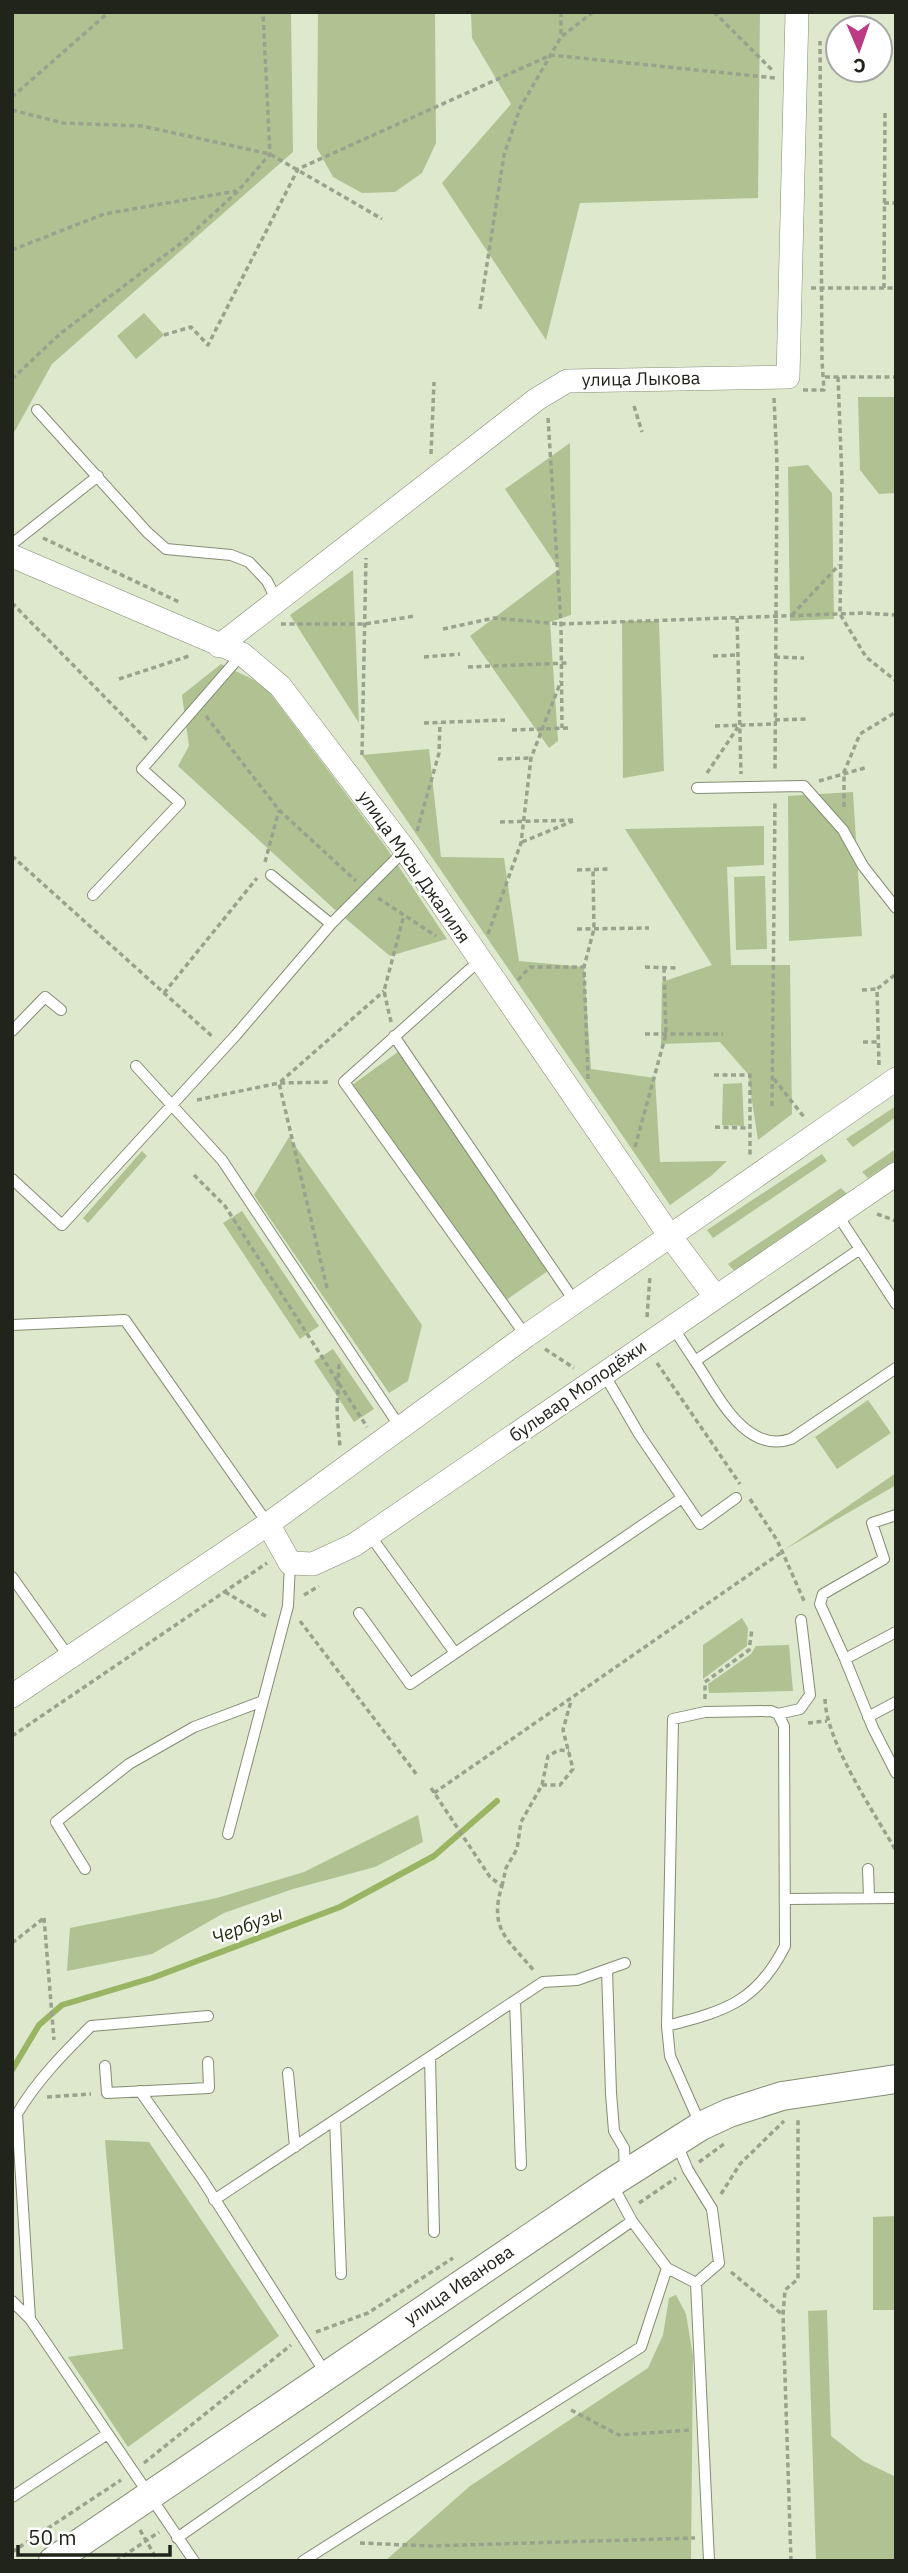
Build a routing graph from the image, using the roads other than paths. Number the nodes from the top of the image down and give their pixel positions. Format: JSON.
{"nodes":[{"id":1,"x":797,"y":12,"type":"edge"},
{"id":2,"x":37,"y":410,"type":"dead end"},
{"id":3,"x":98,"y":476,"type":"junction"},
{"id":4,"x":15,"y":558,"type":"edge"},
{"id":5,"x":281,"y":609,"type":"junction"},
{"id":6,"x":219,"y":646,"type":"junction"},
{"id":7,"x":242,"y":654,"type":"junction"},
{"id":8,"x":697,"y":788,"type":"road end"},
{"id":9,"x":405,"y":850,"type":"junction"},
{"id":10,"x":265,"y":872,"type":"road end"},
{"id":11,"x":93,"y":895,"type":"dead end"},
{"id":12,"x":896,"y":908,"type":"edge"},
{"id":13,"x":331,"y":924,"type":"junction"},
{"id":14,"x":480,"y":961,"type":"junction"},
{"id":15,"x":61,"y":1010,"type":"dead end"},
{"id":16,"x":12,"y":1031,"type":"edge"},
{"id":17,"x":394,"y":1036,"type":"junction"},
{"id":18,"x":136,"y":1066,"type":"dead end"},
{"id":19,"x":887,"y":1076,"type":"edge"},
{"id":20,"x":174,"y":1105,"type":"junction"},
{"id":21,"x":896,"y":1174,"type":"edge"},
{"id":22,"x":12,"y":1179,"type":"edge"},
{"id":23,"x":837,"y":1214,"type":"junction"},
{"id":24,"x":661,"y":1242,"type":"junction"},
{"id":25,"x":860,"y":1249,"type":"junction"},
{"id":26,"x":715,"y":1296,"type":"junction"},
{"id":27,"x":575,"y":1302,"type":"junction"},
{"id":28,"x":896,"y":1304,"type":"edge"},
{"id":29,"x":12,"y":1325,"type":"edge"},
{"id":30,"x":672,"y":1326,"type":"junction"},
{"id":31,"x":526,"y":1336,"type":"junction"},
{"id":32,"x":695,"y":1361,"type":"junction"},
{"id":33,"x":896,"y":1368,"type":"edge"},
{"id":34,"x":604,"y":1374,"type":"junction"},
{"id":35,"x":400,"y":1427,"type":"junction"},
{"id":36,"x":682,"y":1498,"type":"junction"},
{"id":37,"x":736,"y":1498,"type":"dead end"},
{"id":38,"x":896,"y":1515,"type":"edge"},
{"id":39,"x":268,"y":1524,"type":"junction"},
{"id":40,"x":369,"y":1534,"type":"junction"},
{"id":41,"x":287,"y":1558,"type":"junction"},
{"id":42,"x":12,"y":1577,"type":"edge"},
{"id":43,"x":359,"y":1613,"type":"dead end"},
{"id":44,"x":801,"y":1620,"type":"dead end"},
{"id":45,"x":896,"y":1632,"type":"edge"},
{"id":46,"x":454,"y":1653,"type":"junction"},
{"id":47,"x":70,"y":1658,"type":"junction"},
{"id":48,"x":845,"y":1659,"type":"junction"},
{"id":49,"x":12,"y":1696,"type":"edge"},
{"id":50,"x":263,"y":1701,"type":"junction"},
{"id":51,"x":896,"y":1702,"type":"edge"},
{"id":52,"x":778,"y":1714,"type":"junction"},
{"id":53,"x":869,"y":1717,"type":"junction"},
{"id":54,"x":896,"y":1773,"type":"edge"},
{"id":55,"x":228,"y":1834,"type":"dead end"},
{"id":56,"x":85,"y":1869,"type":"dead end"},
{"id":57,"x":868,"y":1869,"type":"dead end"},
{"id":58,"x":869,"y":1897,"type":"junction"},
{"id":59,"x":896,"y":1898,"type":"edge"},
{"id":60,"x":787,"y":1899,"type":"junction"},
{"id":61,"x":625,"y":1963,"type":"dead end"},
{"id":62,"x":607,"y":1970,"type":"junction"},
{"id":63,"x":514,"y":2001,"type":"junction"},
{"id":64,"x":208,"y":2016,"type":"dead end"},
{"id":65,"x":667,"y":2026,"type":"junction"},
{"id":66,"x":430,"y":2057,"type":"junction"},
{"id":67,"x":208,"y":2062,"type":"dead end"},
{"id":68,"x":105,"y":2066,"type":"dead end"},
{"id":69,"x":288,"y":2073,"type":"dead end"},
{"id":70,"x":896,"y":2079,"type":"edge"},
{"id":71,"x":140,"y":2091,"type":"junction"},
{"id":72,"x":335,"y":2120,"type":"junction"},
{"id":73,"x":701,"y":2126,"type":"junction"},
{"id":74,"x":676,"y":2142,"type":"junction"},
{"id":75,"x":295,"y":2147,"type":"junction"},
{"id":76,"x":521,"y":2165,"type":"dead end"},
{"id":77,"x":618,"y":2178,"type":"junction"},
{"id":78,"x":214,"y":2200,"type":"junction"},
{"id":79,"x":632,"y":2221,"type":"junction"},
{"id":80,"x":435,"y":2232,"type":"dead end"},
{"id":81,"x":667,"y":2268,"type":"junction"},
{"id":82,"x":341,"y":2274,"type":"dead end"},
{"id":83,"x":696,"y":2283,"type":"junction"},
{"id":84,"x":12,"y":2301,"type":"edge"},
{"id":85,"x":30,"y":2319,"type":"junction"},
{"id":86,"x":326,"y":2374,"type":"junction"},
{"id":87,"x":106,"y":2435,"type":"junction"},
{"id":88,"x":149,"y":2496,"type":"junction"},
{"id":89,"x":12,"y":2497,"type":"edge"},
{"id":90,"x":177,"y":2538,"type":"junction"},
{"id":91,"x":53,"y":2561,"type":"edge"},
{"id":92,"x":194,"y":2561,"type":"edge"},
{"id":93,"x":303,"y":2561,"type":"edge"},
{"id":94,"x":709,"y":2561,"type":"edge"}],
"edges":[{"from":1,"to":5,"type":"street","name":"улица Лыкова"},
{"from":2,"to":3,"type":"lane"},
{"from":3,"to":4,"type":"lane"},
{"from":3,"to":5,"type":"lane"},
{"from":4,"to":6,"type":"street","name":"улица Мусы Джалиля"},
{"from":5,"to":6,"type":"street","name":"улица Лыкова"},
{"from":6,"to":7,"type":"street","name":"улица Мусы Джалиля"},
{"from":7,"to":9,"type":"street","name":"улица Мусы Джалиля"},
{"from":7,"to":11,"type":"lane"},
{"from":8,"to":12,"type":"lane"},
{"from":9,"to":13,"type":"lane"},
{"from":9,"to":14,"type":"street","name":"улица Мусы Джалиля"},
{"from":10,"to":13,"type":"lane"},
{"from":13,"to":20,"type":"lane"},
{"from":14,"to":17,"type":"lane"},
{"from":14,"to":24,"type":"street","name":"улица Мусы Джалиля"},
{"from":15,"to":16,"type":"lane"},
{"from":17,"to":27,"type":"lane"},
{"from":17,"to":31,"type":"lane"},
{"from":18,"to":20,"type":"lane"},
{"from":19,"to":24,"type":"street"},
{"from":20,"to":22,"type":"lane"},
{"from":20,"to":35,"type":"lane"},
{"from":21,"to":23,"type":"street","name":"бульвар Молодёжи"},
{"from":23,"to":25,"type":"lane"},
{"from":23,"to":26,"type":"street","name":"бульвар Молодёжи"},
{"from":24,"to":26,"type":"street","name":"улица Мусы Джалиля"},
{"from":24,"to":27,"type":"street"},
{"from":25,"to":28,"type":"lane"},
{"from":25,"to":32,"type":"lane"},
{"from":26,"to":30,"type":"street","name":"бульвар Молодёжи"},
{"from":27,"to":31,"type":"street"},
{"from":29,"to":39,"type":"lane"},
{"from":30,"to":32,"type":"lane"},
{"from":30,"to":34,"type":"street","name":"бульвар Молодёжи"},
{"from":31,"to":35,"type":"street"},
{"from":32,"to":33,"type":"lane"},
{"from":34,"to":36,"type":"lane"},
{"from":34,"to":40,"type":"street","name":"бульвар Молодёжи"},
{"from":35,"to":39,"type":"street"},
{"from":36,"to":37,"type":"lane"},
{"from":36,"to":46,"type":"lane"},
{"from":38,"to":48,"type":"lane"},
{"from":39,"to":41,"type":"street"},
{"from":39,"to":47,"type":"street"},
{"from":40,"to":41,"type":"street","name":"бульвар Молодёжи"},
{"from":40,"to":46,"type":"lane"},
{"from":41,"to":50,"type":"lane"},
{"from":42,"to":47,"type":"lane"},
{"from":43,"to":46,"type":"lane"},
{"from":44,"to":52,"type":"lane"},
{"from":45,"to":48,"type":"lane"},
{"from":47,"to":49,"type":"street"},
{"from":48,"to":53,"type":"lane"},
{"from":50,"to":55,"type":"lane"},
{"from":50,"to":56,"type":"lane"},
{"from":51,"to":53,"type":"lane"},
{"from":52,"to":60,"type":"lane"},
{"from":52,"to":65,"type":"lane"},
{"from":53,"to":54,"type":"lane"},
{"from":57,"to":58,"type":"lane"},
{"from":58,"to":59,"type":"lane"},
{"from":58,"to":60,"type":"lane"},
{"from":60,"to":65,"type":"lane"},
{"from":61,"to":62,"type":"lane"},
{"from":62,"to":63,"type":"lane"},
{"from":62,"to":77,"type":"lane"},
{"from":63,"to":66,"type":"lane"},
{"from":63,"to":76,"type":"lane"},
{"from":64,"to":85,"type":"lane"},
{"from":65,"to":73,"type":"lane"},
{"from":66,"to":72,"type":"lane"},
{"from":66,"to":80,"type":"lane"},
{"from":67,"to":71,"type":"lane"},
{"from":68,"to":71,"type":"lane"},
{"from":69,"to":75,"type":"lane"},
{"from":70,"to":73,"type":"street","name":"улица Иванова"},
{"from":71,"to":78,"type":"lane"},
{"from":72,"to":75,"type":"lane"},
{"from":72,"to":82,"type":"lane"},
{"from":73,"to":74,"type":"street","name":"улица Иванова"},
{"from":74,"to":77,"type":"street","name":"улица Иванова"},
{"from":74,"to":83,"type":"lane"},
{"from":75,"to":78,"type":"lane"},
{"from":77,"to":79,"type":"lane"},
{"from":77,"to":86,"type":"street","name":"улица Иванова"},
{"from":78,"to":86,"type":"lane"},
{"from":79,"to":81,"type":"lane"},
{"from":79,"to":90,"type":"lane"},
{"from":81,"to":83,"type":"lane"},
{"from":81,"to":93,"type":"lane"},
{"from":83,"to":94,"type":"lane"},
{"from":84,"to":85,"type":"lane"},
{"from":85,"to":87,"type":"lane"},
{"from":86,"to":88,"type":"street","name":"улица Иванова"},
{"from":87,"to":88,"type":"lane"},
{"from":87,"to":89,"type":"lane"},
{"from":88,"to":90,"type":"lane"},
{"from":88,"to":91,"type":"street","name":"улица Иванова"},
{"from":90,"to":92,"type":"lane"}]}
